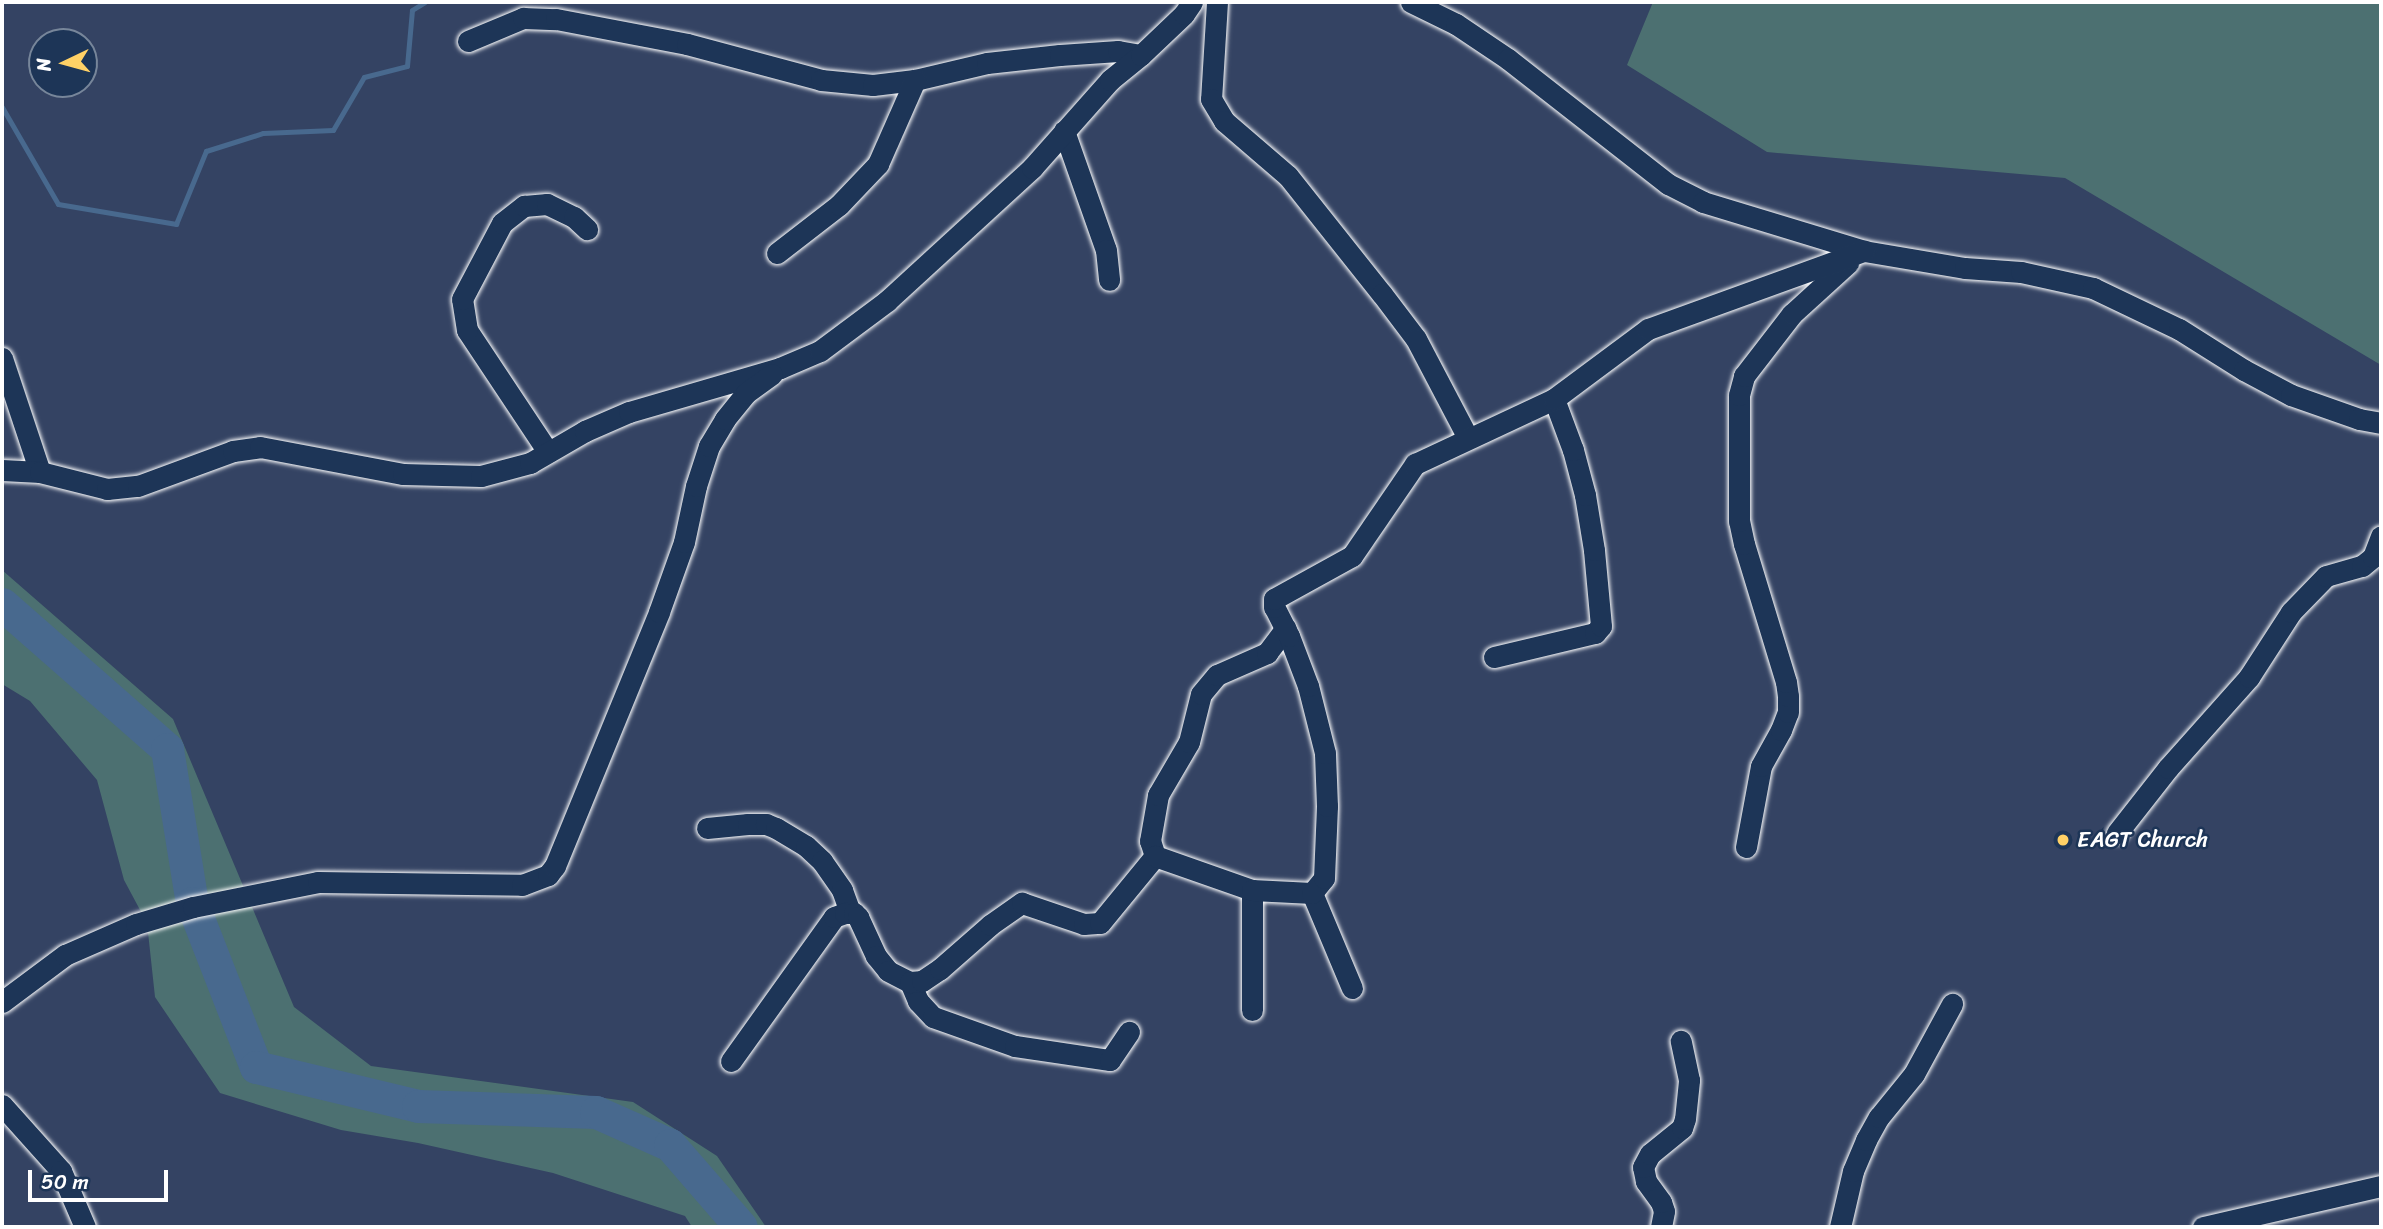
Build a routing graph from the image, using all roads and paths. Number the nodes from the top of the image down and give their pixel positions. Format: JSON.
{"nodes":[{"id":1,"x":1192,"y":2,"type":"edge"},
{"id":2,"x":1217,"y":2,"type":"edge"},
{"id":3,"x":1411,"y":2,"type":"edge"},
{"id":4,"x":468,"y":41,"type":"dead end"},
{"id":5,"x":1141,"y":55,"type":"junction"},
{"id":6,"x":915,"y":80,"type":"junction"},
{"id":7,"x":1064,"y":131,"type":"junction"},
{"id":8,"x":587,"y":229,"type":"dead end"},
{"id":9,"x":1864,"y":251,"type":"junction"},
{"id":10,"x":777,"y":253,"type":"dead end"},
{"id":11,"x":1109,"y":280,"type":"dead end"},
{"id":12,"x":2,"y":359,"type":"edge"},
{"id":13,"x":780,"y":368,"type":"junction"},
{"id":14,"x":1553,"y":399,"type":"junction"},
{"id":15,"x":2381,"y":423,"type":"edge"},
{"id":16,"x":1468,"y":438,"type":"junction"},
{"id":17,"x":548,"y":452,"type":"junction"},
{"id":18,"x":2,"y":470,"type":"edge"},
{"id":19,"x":40,"y":472,"type":"junction"},
{"id":20,"x":2381,"y":536,"type":"edge"},
{"id":21,"x":1286,"y":628,"type":"junction"},
{"id":22,"x":1494,"y":657,"type":"dead end"},
{"id":23,"x":707,"y":828,"type":"dead end"},
{"id":24,"x":2117,"y":833,"type":"dead end"},
{"id":25,"x":1746,"y":847,"type":"dead end"},
{"id":26,"x":1155,"y":856,"type":"junction"},
{"id":27,"x":1252,"y":890,"type":"junction"},
{"id":28,"x":1312,"y":893,"type":"junction"},
{"id":29,"x":850,"y":912,"type":"junction"},
{"id":30,"x":909,"y":982,"type":"junction"},
{"id":31,"x":1352,"y":988,"type":"dead end"},
{"id":32,"x":2,"y":1002,"type":"edge"},
{"id":33,"x":1952,"y":1004,"type":"dead end"},
{"id":34,"x":1252,"y":1010,"type":"dead end"},
{"id":35,"x":1129,"y":1032,"type":"dead end"},
{"id":36,"x":1681,"y":1041,"type":"dead end"},
{"id":37,"x":731,"y":1060,"type":"dead end"},
{"id":38,"x":2,"y":1105,"type":"edge"},
{"id":39,"x":2381,"y":1186,"type":"edge"},
{"id":40,"x":85,"y":1227,"type":"edge"},
{"id":41,"x":1661,"y":1227,"type":"edge"},
{"id":42,"x":1840,"y":1227,"type":"edge"},
{"id":43,"x":2203,"y":1227,"type":"edge"}],
"edges":[{"from":1,"to":5,"type":"street"},
{"from":2,"to":16,"type":"street"},
{"from":3,"to":9,"type":"street"},
{"from":4,"to":6,"type":"street"},
{"from":5,"to":6,"type":"street"},
{"from":5,"to":7,"type":"street"},
{"from":6,"to":10,"type":"street"},
{"from":7,"to":11,"type":"street"},
{"from":7,"to":13,"type":"street"},
{"from":8,"to":17,"type":"street"},
{"from":9,"to":14,"type":"street"},
{"from":9,"to":15,"type":"street"},
{"from":9,"to":25,"type":"street"},
{"from":12,"to":19,"type":"street"},
{"from":13,"to":17,"type":"street"},
{"from":13,"to":32,"type":"street"},
{"from":14,"to":16,"type":"street"},
{"from":14,"to":22,"type":"street"},
{"from":16,"to":21,"type":"street"},
{"from":17,"to":19,"type":"street"},
{"from":18,"to":19,"type":"street"},
{"from":20,"to":24,"type":"street"},
{"from":21,"to":26,"type":"street"},
{"from":21,"to":28,"type":"street"},
{"from":23,"to":29,"type":"street"},
{"from":26,"to":27,"type":"street"},
{"from":26,"to":30,"type":"street"},
{"from":27,"to":28,"type":"street"},
{"from":27,"to":34,"type":"street"},
{"from":28,"to":31,"type":"street"},
{"from":29,"to":30,"type":"street"},
{"from":29,"to":37,"type":"street"},
{"from":30,"to":35,"type":"street"},
{"from":33,"to":42,"type":"street"},
{"from":36,"to":41,"type":"street"},
{"from":38,"to":40,"type":"street"},
{"from":39,"to":43,"type":"street"}]}
